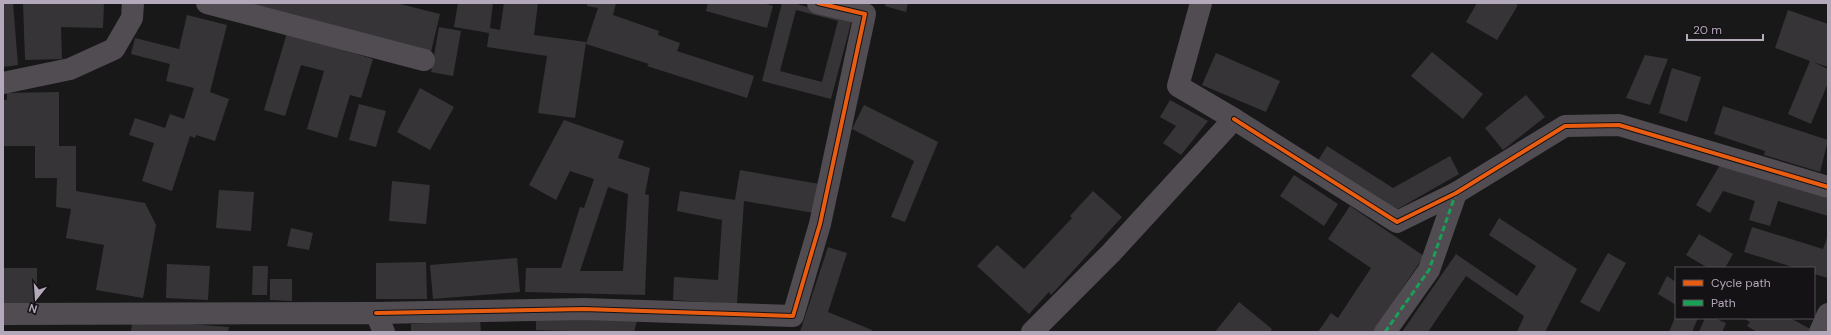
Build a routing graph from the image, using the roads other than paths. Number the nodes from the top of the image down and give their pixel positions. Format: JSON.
{"nodes":[{"id":1,"x":133,"y":3,"type":"edge"},
{"id":2,"x":207,"y":3,"type":"edge"},
{"id":3,"x":818,"y":3,"type":"edge"},
{"id":4,"x":1202,"y":3,"type":"edge"},
{"id":5,"x":424,"y":60,"type":"dead end"},
{"id":6,"x":3,"y":84,"type":"edge"},
{"id":7,"x":1234,"y":119,"type":"junction"},
{"id":8,"x":1828,"y":187,"type":"edge"},
{"id":9,"x":1456,"y":193,"type":"junction"},
{"id":10,"x":3,"y":314,"type":"edge"},
{"id":11,"x":1828,"y":314,"type":"edge"},
{"id":12,"x":380,"y":323,"type":"edge"},
{"id":13,"x":1032,"y":332,"type":"edge"},
{"id":14,"x":1385,"y":332,"type":"edge"},
{"id":15,"x":1820,"y":332,"type":"edge"}],
"edges":[{"from":1,"to":6,"type":"street"},
{"from":2,"to":5,"type":"street"},
{"from":3,"to":12,"type":"street"},
{"from":4,"to":7,"type":"street"},
{"from":7,"to":9,"type":"street"},
{"from":7,"to":13,"type":"street"},
{"from":8,"to":9,"type":"street"},
{"from":9,"to":14,"type":"street"},
{"from":10,"to":12,"type":"street"},
{"from":11,"to":15,"type":"street"}]}
